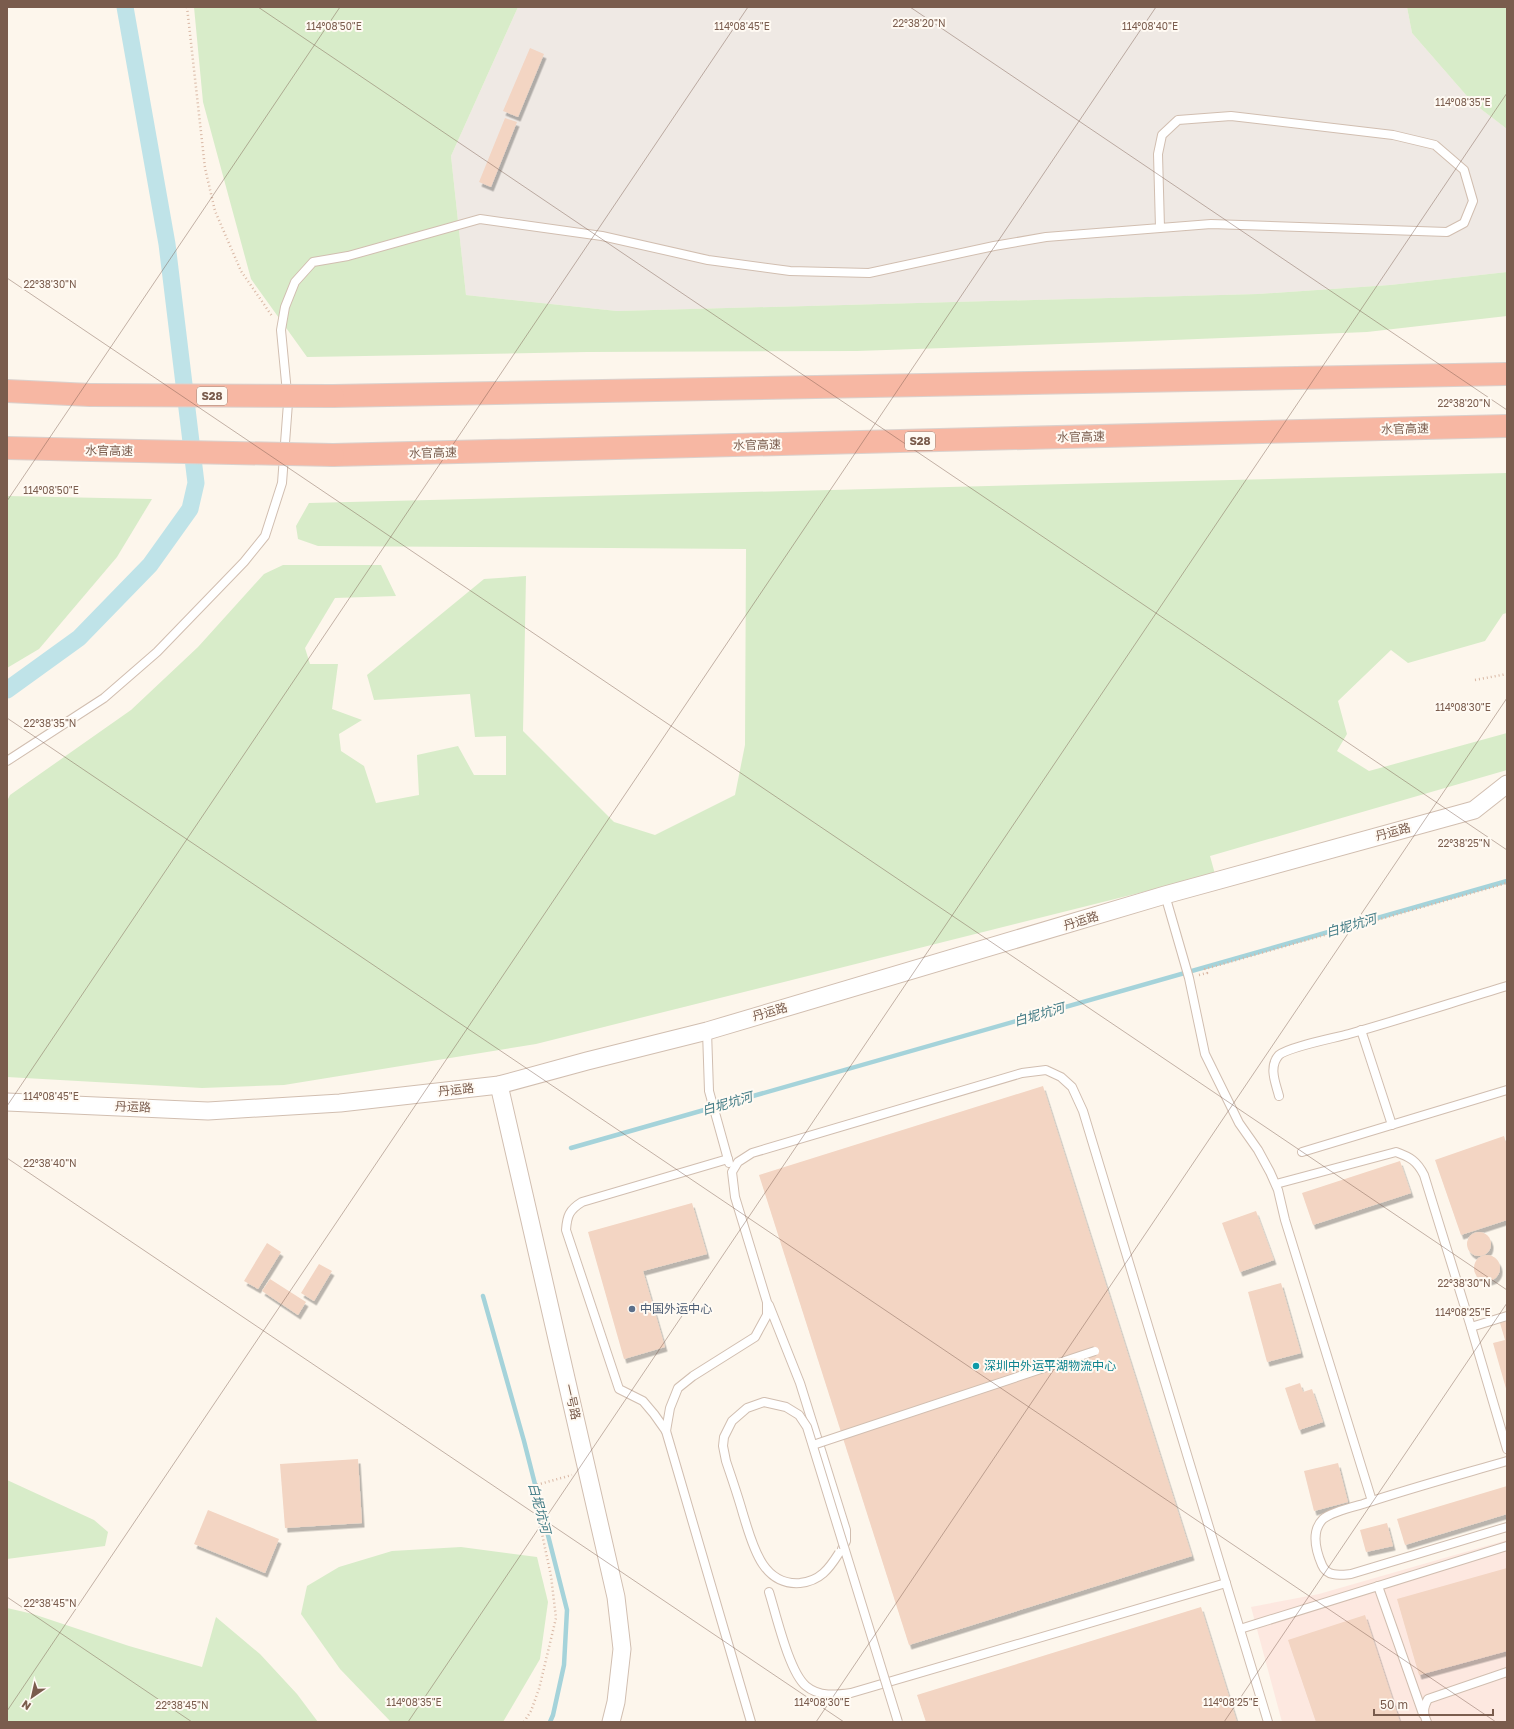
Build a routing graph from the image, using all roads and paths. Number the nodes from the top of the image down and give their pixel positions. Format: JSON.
{"nodes":[{"id":1,"x":186,"y":7,"type":"edge"},
{"id":2,"x":1160,"y":228,"type":"junction"},
{"id":3,"x":281,"y":330,"type":"junction"},
{"id":4,"x":1507,"y":374,"type":"edge"},
{"id":5,"x":7,"y":392,"type":"edge"},
{"id":6,"x":1507,"y":426,"type":"edge"},
{"id":7,"x":7,"y":448,"type":"edge"},
{"id":8,"x":1507,"y":674,"type":"edge"},
{"id":9,"x":1475,"y":680,"type":"dead end"},
{"id":10,"x":7,"y":761,"type":"edge"},
{"id":11,"x":1507,"y":784,"type":"edge"},
{"id":12,"x":1507,"y":883,"type":"edge"},
{"id":13,"x":1165,"y":895,"type":"junction"},
{"id":14,"x":1207,"y":973,"type":"dead end"},
{"id":15,"x":1507,"y":986,"type":"edge"},
{"id":16,"x":1361,"y":1030,"type":"junction"},
{"id":17,"x":707,"y":1031,"type":"junction"},
{"id":18,"x":499,"y":1085,"type":"junction"},
{"id":19,"x":1507,"y":1090,"type":"edge"},
{"id":20,"x":1280,"y":1096,"type":"dead end"},
{"id":21,"x":7,"y":1102,"type":"edge"},
{"id":22,"x":1392,"y":1125,"type":"junction"},
{"id":23,"x":1302,"y":1152,"type":"dead end"},
{"id":24,"x":728,"y":1159,"type":"junction"},
{"id":25,"x":732,"y":1172,"type":"junction"},
{"id":26,"x":1276,"y":1184,"type":"junction"},
{"id":27,"x":768,"y":1302,"type":"junction"},
{"id":28,"x":1507,"y":1316,"type":"edge"},
{"id":29,"x":1472,"y":1327,"type":"junction"},
{"id":30,"x":1095,"y":1352,"type":"dead end"},
{"id":31,"x":666,"y":1431,"type":"junction"},
{"id":32,"x":814,"y":1445,"type":"junction"},
{"id":33,"x":1507,"y":1449,"type":"edge"},
{"id":34,"x":1507,"y":1461,"type":"edge"},
{"id":35,"x":587,"y":1469,"type":"junction"},
{"id":36,"x":1372,"y":1501,"type":"junction"},
{"id":37,"x":1507,"y":1527,"type":"edge"},
{"id":38,"x":1507,"y":1546,"type":"edge"},
{"id":39,"x":1226,"y":1583,"type":"junction"},
{"id":40,"x":1378,"y":1586,"type":"junction"},
{"id":41,"x":769,"y":1592,"type":"dead end"},
{"id":42,"x":1240,"y":1630,"type":"junction"},
{"id":43,"x":1507,"y":1672,"type":"edge"},
{"id":44,"x":1423,"y":1714,"type":"junction"},
{"id":45,"x":524,"y":1722,"type":"edge"},
{"id":46,"x":611,"y":1722,"type":"edge"},
{"id":47,"x":750,"y":1722,"type":"edge"},
{"id":48,"x":898,"y":1722,"type":"edge"},
{"id":49,"x":1268,"y":1722,"type":"edge"},
{"id":50,"x":1426,"y":1722,"type":"edge"}],
"edges":[{"from":1,"to":3,"type":"path"},
{"from":2,"to":2,"type":"lane"},
{"from":2,"to":3,"type":"lane"},
{"from":3,"to":10,"type":"lane"},
{"from":4,"to":5,"type":"highway","number":"S28","bridge":true},
{"from":6,"to":7,"type":"highway","name":"水官高速","number":"S28","bridge":true},
{"from":8,"to":9,"type":"path"},
{"from":11,"to":13,"type":"street","name":"丹运路"},
{"from":12,"to":14,"type":"path"},
{"from":13,"to":17,"type":"street","name":"丹运路"},
{"from":13,"to":26,"type":"lane"},
{"from":15,"to":16,"type":"lane"},
{"from":16,"to":20,"type":"lane"},
{"from":16,"to":22,"type":"lane"},
{"from":17,"to":18,"type":"street","name":"丹运路"},
{"from":17,"to":24,"type":"lane"},
{"from":18,"to":21,"type":"street","name":"丹运路"},
{"from":18,"to":35,"type":"street","name":"一号路"},
{"from":19,"to":22,"type":"lane"},
{"from":22,"to":23,"type":"lane"},
{"from":24,"to":25,"type":"lane"},
{"from":24,"to":31,"type":"lane"},
{"from":25,"to":27,"type":"lane"},
{"from":25,"to":39,"type":"lane"},
{"from":26,"to":29,"type":"lane"},
{"from":26,"to":36,"type":"lane"},
{"from":27,"to":31,"type":"lane"},
{"from":27,"to":32,"type":"lane","bridge":true},
{"from":28,"to":29,"type":"lane"},
{"from":29,"to":33,"type":"lane"},
{"from":30,"to":32,"type":"lane","bridge":true},
{"from":31,"to":47,"type":"lane"},
{"from":32,"to":48,"type":"lane","bridge":true},
{"from":34,"to":36,"type":"lane"},
{"from":35,"to":45,"type":"path"},
{"from":35,"to":46,"type":"street","name":"一号路"},
{"from":36,"to":37,"type":"lane"},
{"from":38,"to":40,"type":"lane"},
{"from":39,"to":41,"type":"lane"},
{"from":39,"to":42,"type":"lane"},
{"from":40,"to":42,"type":"lane"},
{"from":40,"to":44,"type":"lane"},
{"from":42,"to":49,"type":"lane"},
{"from":43,"to":44,"type":"lane"},
{"from":44,"to":50,"type":"lane"}]}
